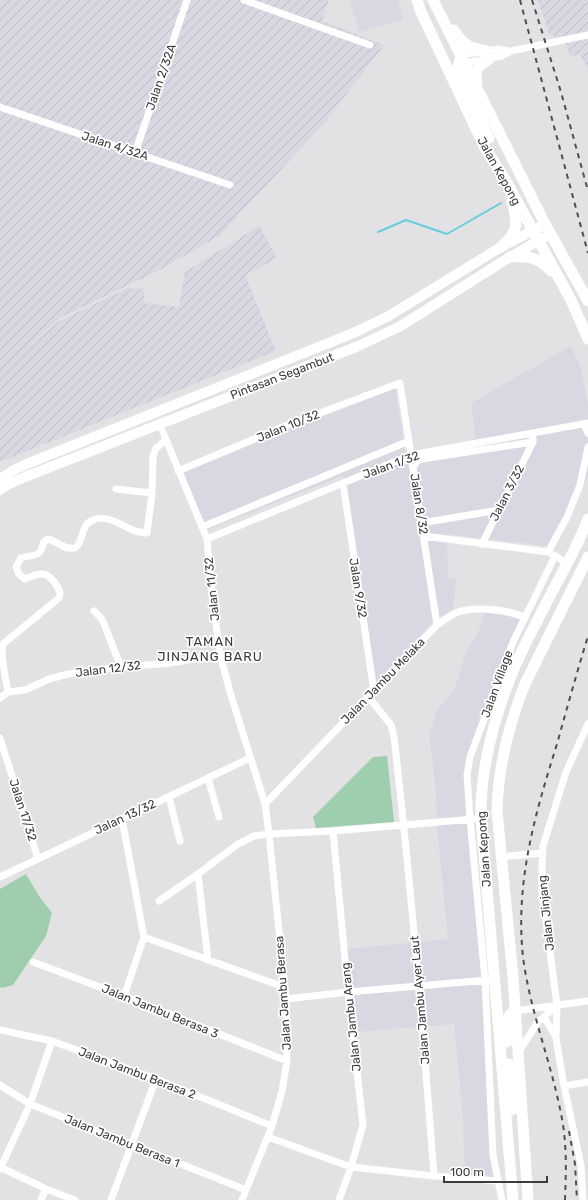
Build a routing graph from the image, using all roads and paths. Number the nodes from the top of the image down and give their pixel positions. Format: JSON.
{"nodes":[{"id":1,"x":187,"y":0,"type":"edge"},
{"id":2,"x":244,"y":0,"type":"edge"},
{"id":3,"x":417,"y":0,"type":"edge"},
{"id":4,"x":434,"y":3,"type":"edge"},
{"id":5,"x":421,"y":12,"type":"junction"},
{"id":6,"x":588,"y":35,"type":"edge"},
{"id":7,"x":370,"y":45,"type":"dead end"},
{"id":8,"x":488,"y":55,"type":"junction"},
{"id":9,"x":461,"y":60,"type":"junction"},
{"id":10,"x":478,"y":88,"type":"junction"},
{"id":11,"x":0,"y":107,"type":"edge"},
{"id":12,"x":135,"y":153,"type":"junction"},
{"id":13,"x":506,"y":181,"type":"junction"},
{"id":14,"x":230,"y":185,"type":"dead end"},
{"id":15,"x":548,"y":229,"type":"junction"},
{"id":16,"x":532,"y":231,"type":"junction"},
{"id":17,"x":538,"y":241,"type":"junction"},
{"id":18,"x":501,"y":247,"type":"junction"},
{"id":19,"x":510,"y":257,"type":"junction"},
{"id":20,"x":559,"y":278,"type":"junction"},
{"id":21,"x":588,"y":301,"type":"edge"},
{"id":22,"x":588,"y":339,"type":"edge"},
{"id":23,"x":400,"y":383,"type":"joint"},
{"id":24,"x":160,"y":424,"type":"junction"},
{"id":25,"x":587,"y":424,"type":"edge"},
{"id":26,"x":113,"y":430,"type":"junction"},
{"id":27,"x":588,"y":432,"type":"edge"},
{"id":28,"x":534,"y":433,"type":"junction"},
{"id":29,"x":166,"y":440,"type":"junction"},
{"id":30,"x":409,"y":441,"type":"junction"},
{"id":31,"x":533,"y":442,"type":"junction"},
{"id":32,"x":588,"y":447,"type":"edge"},
{"id":33,"x":411,"y":455,"type":"junction"},
{"id":34,"x":413,"y":468,"type":"junction"},
{"id":35,"x":14,"y":470,"type":"junction"},
{"id":36,"x":178,"y":471,"type":"junction"},
{"id":37,"x":0,"y":474,"type":"edge"},
{"id":38,"x":0,"y":479,"type":"edge"},
{"id":39,"x":343,"y":483,"type":"junction"},
{"id":40,"x":116,"y":489,"type":"dead end"},
{"id":41,"x":0,"y":490,"type":"edge"},
{"id":42,"x":152,"y":493,"type":"junction"},
{"id":43,"x":499,"y":510,"type":"junction"},
{"id":44,"x":588,"y":519,"type":"edge"},
{"id":45,"x":422,"y":523,"type":"junction"},
{"id":46,"x":202,"y":527,"type":"junction"},
{"id":47,"x":586,"y":531,"type":"edge"},
{"id":48,"x":424,"y":536,"type":"junction"},
{"id":49,"x":207,"y":539,"type":"junction"},
{"id":50,"x":482,"y":544,"type":"junction"},
{"id":51,"x":548,"y":552,"type":"junction"},
{"id":52,"x":555,"y":556,"type":"junction"},
{"id":53,"x":588,"y":557,"type":"edge"},
{"id":54,"x":567,"y":565,"type":"junction"},
{"id":55,"x":94,"y":611,"type":"dead end"},
{"id":56,"x":525,"y":618,"type":"junction"},
{"id":57,"x":438,"y":625,"type":"junction"},
{"id":58,"x":220,"y":654,"type":"junction"},
{"id":59,"x":120,"y":667,"type":"junction"},
{"id":60,"x":8,"y":692,"type":"junction"},
{"id":61,"x":371,"y":693,"type":"junction"},
{"id":62,"x":0,"y":698,"type":"edge"},
{"id":63,"x":588,"y":724,"type":"edge"},
{"id":64,"x":0,"y":738,"type":"edge"},
{"id":65,"x":250,"y":758,"type":"junction"},
{"id":66,"x":208,"y":778,"type":"junction"},
{"id":67,"x":168,"y":797,"type":"junction"},
{"id":68,"x":264,"y":804,"type":"junction"},
{"id":69,"x":219,"y":816,"type":"dead end"},
{"id":70,"x":122,"y":819,"type":"junction"},
{"id":71,"x":475,"y":819,"type":"junction"},
{"id":72,"x":404,"y":825,"type":"junction"},
{"id":73,"x":333,"y":831,"type":"junction"},
{"id":74,"x":269,"y":834,"type":"junction"},
{"id":75,"x":180,"y":841,"type":"dead end"},
{"id":76,"x":543,"y":853,"type":"junction"},
{"id":77,"x":38,"y":859,"type":"junction"},
{"id":78,"x":502,"y":863,"type":"junction"},
{"id":79,"x":198,"y":874,"type":"junction"},
{"id":80,"x":0,"y":877,"type":"edge"},
{"id":81,"x":159,"y":901,"type":"dead end"},
{"id":82,"x":144,"y":937,"type":"junction"},
{"id":83,"x":208,"y":960,"type":"junction"},
{"id":84,"x":33,"y":962,"type":"dead end"},
{"id":85,"x":490,"y":980,"type":"junction"},
{"id":86,"x":419,"y":986,"type":"junction"},
{"id":87,"x":284,"y":987,"type":"junction"},
{"id":88,"x":348,"y":992,"type":"junction"},
{"id":89,"x":124,"y":996,"type":"junction"},
{"id":90,"x":286,"y":999,"type":"junction"},
{"id":91,"x":588,"y":1001,"type":"edge"},
{"id":92,"x":557,"y":1005,"type":"junction"},
{"id":93,"x":515,"y":1011,"type":"junction"},
{"id":94,"x":544,"y":1017,"type":"junction"},
{"id":95,"x":0,"y":1030,"type":"edge"},
{"id":96,"x":556,"y":1038,"type":"junction"},
{"id":97,"x":52,"y":1041,"type":"junction"},
{"id":98,"x":517,"y":1053,"type":"junction"},
{"id":99,"x":287,"y":1061,"type":"junction"},
{"id":100,"x":156,"y":1079,"type":"junction"},
{"id":101,"x":588,"y":1082,"type":"edge"},
{"id":102,"x":0,"y":1086,"type":"edge"},
{"id":103,"x":564,"y":1086,"type":"junction"},
{"id":104,"x":30,"y":1104,"type":"junction"},
{"id":105,"x":272,"y":1126,"type":"junction"},
{"id":106,"x":268,"y":1137,"type":"junction"},
{"id":107,"x":131,"y":1144,"type":"junction"},
{"id":108,"x":585,"y":1164,"type":"edge"},
{"id":109,"x":351,"y":1167,"type":"junction"},
{"id":110,"x":0,"y":1168,"type":"edge"},
{"id":111,"x":434,"y":1176,"type":"junction"},
{"id":112,"x":499,"y":1181,"type":"junction"},
{"id":113,"x":512,"y":1183,"type":"junction"},
{"id":114,"x":46,"y":1189,"type":"junction"},
{"id":115,"x":246,"y":1190,"type":"junction"},
{"id":116,"x":528,"y":1196,"type":"edge"},
{"id":117,"x":41,"y":1200,"type":"edge"},
{"id":118,"x":75,"y":1200,"type":"edge"},
{"id":119,"x":111,"y":1200,"type":"edge"},
{"id":120,"x":242,"y":1200,"type":"edge"},
{"id":121,"x":340,"y":1200,"type":"edge"},
{"id":122,"x":502,"y":1200,"type":"edge"},
{"id":123,"x":513,"y":1200,"type":"edge"},
{"id":124,"x":583,"y":1200,"type":"edge"}],
"edges":[{"from":1,"to":12,"type":"street","name":"Jalan 2/32A"},
{"from":2,"to":7,"type":"street"},
{"from":3,"to":5,"type":"main road","name":"Jalan Kepong"},
{"from":4,"to":8,"type":"main road"},
{"from":4,"to":9,"type":"main road","name":"Jalan Kepong"},
{"from":5,"to":9,"type":"main road"},
{"from":5,"to":13,"type":"main road","name":"Jalan Kepong"},
{"from":6,"to":8,"type":"street"},
{"from":8,"to":9,"type":"street"},
{"from":8,"to":10,"type":"main road"},
{"from":9,"to":10,"type":"main road","name":"Jalan Kepong"},
{"from":9,"to":13,"type":"main road"},
{"from":10,"to":15,"type":"main road","name":"Jalan Kepong"},
{"from":11,"to":12,"type":"street","name":"Jalan 4/32A"},
{"from":12,"to":14,"type":"street","name":"Jalan 4/32A"},
{"from":13,"to":16,"type":"main road","name":"Jalan Kepong"},
{"from":13,"to":18,"type":"main road"},
{"from":15,"to":16,"type":"main road","name":"Pintasan Segambut"},
{"from":15,"to":17,"type":"main road","name":"Pintasan Segambut"},
{"from":15,"to":21,"type":"main road","name":"Jalan Kepong"},
{"from":16,"to":17,"type":"main road","name":"Jalan Kepong"},
{"from":16,"to":18,"type":"main road","name":"Pintasan Segambut"},
{"from":17,"to":19,"type":"main road","name":"Pintasan Segambut"},
{"from":17,"to":20,"type":"main road","name":"Jalan Kepong"},
{"from":18,"to":26,"type":"main road","name":"Pintasan Segambut"},
{"from":19,"to":20,"type":"main road"},
{"from":19,"to":24,"type":"main road","name":"Pintasan Segambut"},
{"from":20,"to":22,"type":"main road","name":"Jalan Kepong"},
{"from":23,"to":30,"type":"street","name":"Jalan 8/32"},
{"from":23,"to":36,"type":"street","name":"Jalan 10/32"},
{"from":24,"to":26,"type":"main road"},
{"from":24,"to":29,"type":"street","name":"Jalan 11/32"},
{"from":24,"to":41,"type":"main road","name":"Pintasan Segambut"},
{"from":25,"to":27,"type":"street"},
{"from":25,"to":28,"type":"street","name":"Jalan 1/32"},
{"from":26,"to":35,"type":"main road","name":"Pintasan Segambut"},
{"from":28,"to":31,"type":"street"},
{"from":28,"to":33,"type":"street","name":"Jalan 1/32"},
{"from":29,"to":36,"type":"street","name":"Jalan 11/32"},
{"from":29,"to":42,"type":"street"},
{"from":30,"to":33,"type":"street","name":"Jalan 8/32"},
{"from":30,"to":46,"type":"street"},
{"from":31,"to":34,"type":"street"},
{"from":31,"to":43,"type":"street","name":"Jalan 3/32"},
{"from":32,"to":51,"type":"street"},
{"from":33,"to":34,"type":"street","name":"Jalan 8/32"},
{"from":33,"to":39,"type":"street","name":"Jalan 1/32"},
{"from":34,"to":45,"type":"street","name":"Jalan 8/32"},
{"from":35,"to":37,"type":"main road"},
{"from":35,"to":38,"type":"main road","name":"Pintasan Segambut"},
{"from":36,"to":46,"type":"street","name":"Jalan 11/32"},
{"from":39,"to":49,"type":"street","name":"Jalan 1/32"},
{"from":39,"to":61,"type":"street","name":"Jalan 9/32"},
{"from":40,"to":42,"type":"street"},
{"from":42,"to":60,"type":"street"},
{"from":43,"to":45,"type":"street"},
{"from":43,"to":50,"type":"street","name":"Jalan 3/32"},
{"from":44,"to":47,"type":"main road","name":"Jalan Kepong"},
{"from":45,"to":48,"type":"street","name":"Jalan 8/32"},
{"from":46,"to":49,"type":"street","name":"Jalan 11/32"},
{"from":47,"to":54,"type":"main road","name":"Jalan Kepong"},
{"from":48,"to":50,"type":"street"},
{"from":48,"to":57,"type":"street","name":"Jalan 8/32"},
{"from":49,"to":58,"type":"street","name":"Jalan 11/32"},
{"from":50,"to":51,"type":"street"},
{"from":51,"to":52,"type":"street"},
{"from":52,"to":54,"type":"street"},
{"from":52,"to":56,"type":"street","name":"Jalan Village"},
{"from":53,"to":78,"type":"main road","name":"Jalan Kepong"},
{"from":54,"to":71,"type":"main road","name":"Jalan Kepong"},
{"from":55,"to":59,"type":"street"},
{"from":56,"to":57,"type":"street","name":"Jalan Jambu Melaka"},
{"from":56,"to":71,"type":"street","name":"Jalan Village"},
{"from":57,"to":61,"type":"street","name":"Jalan Jambu Melaka"},
{"from":58,"to":59,"type":"street","name":"Jalan 12/32"},
{"from":58,"to":65,"type":"street","name":"Jalan 11/32"},
{"from":59,"to":60,"type":"street","name":"Jalan 12/32"},
{"from":60,"to":62,"type":"street","name":"Jalan 12/32"},
{"from":61,"to":68,"type":"street","name":"Jalan Jambu Melaka"},
{"from":61,"to":72,"type":"street","name":"Jalan Jambu Ayer Laut"},
{"from":63,"to":76,"type":"street","name":"Jalan Jinjang"},
{"from":64,"to":77,"type":"street","name":"Jalan 17/32"},
{"from":65,"to":66,"type":"street","name":"Jalan 13/32"},
{"from":65,"to":68,"type":"street","name":"Jalan 11/32"},
{"from":66,"to":67,"type":"street","name":"Jalan 13/32"},
{"from":66,"to":69,"type":"street"},
{"from":67,"to":70,"type":"street","name":"Jalan 13/32"},
{"from":67,"to":75,"type":"street"},
{"from":68,"to":74,"type":"street","name":"Jalan Jambu Berasa"},
{"from":70,"to":77,"type":"street","name":"Jalan 13/32"},
{"from":70,"to":82,"type":"street"},
{"from":71,"to":72,"type":"street"},
{"from":71,"to":85,"type":"main road","name":"Jalan Kepong"},
{"from":72,"to":73,"type":"street"},
{"from":72,"to":86,"type":"street","name":"Jalan Jambu Ayer Laut"},
{"from":73,"to":74,"type":"street"},
{"from":73,"to":88,"type":"street","name":"Jalan Jambu Arang"},
{"from":74,"to":79,"type":"street"},
{"from":74,"to":87,"type":"street","name":"Jalan Jambu Berasa"},
{"from":76,"to":78,"type":"street"},
{"from":76,"to":92,"type":"street","name":"Jalan Jinjang"},
{"from":77,"to":80,"type":"street","name":"Jalan 13/32"},
{"from":78,"to":93,"type":"main road","name":"Jalan Kepong"},
{"from":79,"to":81,"type":"street"},
{"from":79,"to":83,"type":"street"},
{"from":82,"to":83,"type":"street"},
{"from":82,"to":89,"type":"street"},
{"from":83,"to":87,"type":"street"},
{"from":84,"to":89,"type":"street","name":"Jalan Jambu Berasa 3"},
{"from":85,"to":86,"type":"street"},
{"from":85,"to":112,"type":"street","name":"Jalan Kepong"},
{"from":85,"to":113,"type":"main road","name":"Jalan Kepong"},
{"from":86,"to":88,"type":"street"},
{"from":86,"to":111,"type":"street","name":"Jalan Jambu Ayer Laut"},
{"from":87,"to":90,"type":"street","name":"Jalan Jambu Berasa"},
{"from":88,"to":90,"type":"street"},
{"from":88,"to":109,"type":"street","name":"Jalan Jambu Arang"},
{"from":89,"to":99,"type":"street","name":"Jalan Jambu Berasa 3"},
{"from":90,"to":99,"type":"street","name":"Jalan Jambu Berasa"},
{"from":91,"to":92,"type":"street"},
{"from":92,"to":93,"type":"street"},
{"from":92,"to":94,"type":"street"},
{"from":92,"to":96,"type":"street","name":"Jalan Jinjang"},
{"from":93,"to":98,"type":"main road","name":"Jalan Kepong"},
{"from":93,"to":113,"type":"main road"},
{"from":94,"to":96,"type":"street","name":"Jalan Jinjang"},
{"from":94,"to":98,"type":"street"},
{"from":95,"to":97,"type":"street","name":"Jalan Jambu Berasa 2"},
{"from":96,"to":103,"type":"street","name":"Jalan Jinjang"},
{"from":97,"to":100,"type":"street","name":"Jalan Jambu Berasa 2"},
{"from":97,"to":104,"type":"street"},
{"from":98,"to":116,"type":"main road","name":"Jalan Kepong"},
{"from":99,"to":105,"type":"street","name":"Jalan Jambu Berasa"},
{"from":100,"to":105,"type":"street","name":"Jalan Jambu Berasa 2"},
{"from":100,"to":107,"type":"street"},
{"from":101,"to":103,"type":"street"},
{"from":102,"to":104,"type":"street","name":"Jalan Jambu Berasa 1"},
{"from":103,"to":108,"type":"street","name":"Jalan Jinjang"},
{"from":104,"to":107,"type":"street","name":"Jalan Jambu Berasa 1"},
{"from":104,"to":110,"type":"street"},
{"from":105,"to":106,"type":"street","name":"Jalan Jambu Berasa"},
{"from":106,"to":109,"type":"street"},
{"from":106,"to":115,"type":"street","name":"Jalan Jambu Berasa"},
{"from":107,"to":115,"type":"street","name":"Jalan Jambu Berasa 1"},
{"from":107,"to":119,"type":"street"},
{"from":108,"to":124,"type":"street","name":"Jalan Jinjang"},
{"from":109,"to":111,"type":"street"},
{"from":109,"to":121,"type":"street","name":"Jalan Jambu Arang"},
{"from":110,"to":114,"type":"street"},
{"from":111,"to":112,"type":"street"},
{"from":112,"to":122,"type":"street","name":"Jalan Kepong"},
{"from":113,"to":123,"type":"main road","name":"Jalan Kepong"},
{"from":114,"to":117,"type":"street"},
{"from":114,"to":118,"type":"street"},
{"from":115,"to":120,"type":"street","name":"Jalan Jambu Berasa"}]}
